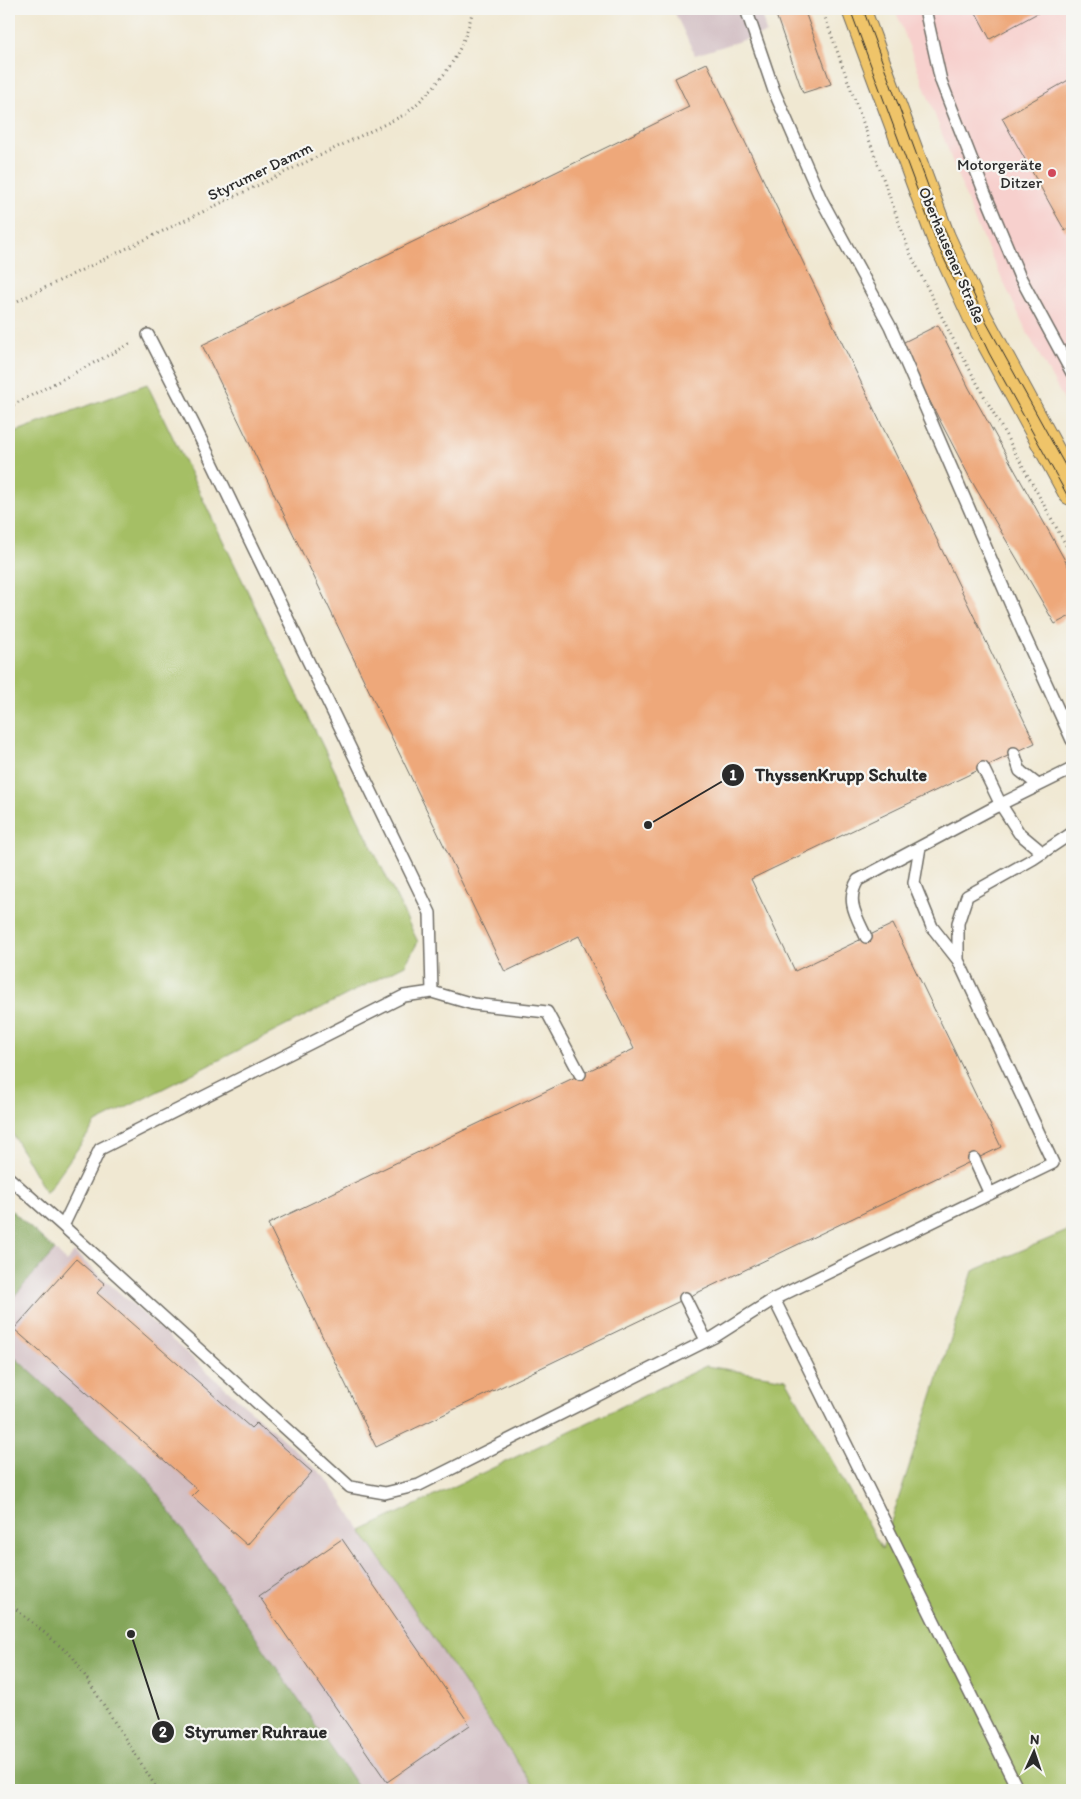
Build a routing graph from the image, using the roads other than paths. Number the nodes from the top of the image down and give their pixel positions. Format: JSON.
{"nodes":[{"id":1,"x":746,"y":9,"type":"edge"},
{"id":2,"x":856,"y":9,"type":"edge"},
{"id":3,"x":925,"y":9,"type":"edge"},
{"id":4,"x":148,"y":334,"type":"road end"},
{"id":5,"x":1072,"y":374,"type":"edge"},
{"id":6,"x":1072,"y":491,"type":"edge"},
{"id":7,"x":1072,"y":740,"type":"edge"},
{"id":8,"x":1014,"y":753,"type":"dead end"},
{"id":9,"x":983,"y":768,"type":"dead end"},
{"id":10,"x":1072,"y":769,"type":"edge"},
{"id":11,"x":1038,"y":785,"type":"junction"},
{"id":12,"x":1001,"y":804,"type":"junction"},
{"id":13,"x":1072,"y":833,"type":"edge"},
{"id":14,"x":920,"y":847,"type":"junction"},
{"id":15,"x":1042,"y":853,"type":"junction"},
{"id":16,"x":866,"y":937,"type":"dead end"},
{"id":17,"x":958,"y":960,"type":"junction"},
{"id":18,"x":432,"y":992,"type":"junction"},
{"id":19,"x":580,"y":1074,"type":"dead end"},
{"id":20,"x":974,"y":1159,"type":"dead end"},
{"id":21,"x":9,"y":1178,"type":"edge"},
{"id":22,"x":990,"y":1194,"type":"junction"},
{"id":23,"x":63,"y":1226,"type":"junction"},
{"id":24,"x":685,"y":1298,"type":"dead end"},
{"id":25,"x":774,"y":1299,"type":"junction"},
{"id":26,"x":706,"y":1340,"type":"junction"},
{"id":27,"x":1018,"y":1790,"type":"edge"}],
"edges":[{"from":1,"to":7,"type":"lane"},
{"from":2,"to":6,"type":"main road","name":"Oberhausener Straße"},
{"from":3,"to":5,"type":"lane"},
{"from":4,"to":18,"type":"lane"},
{"from":8,"to":11,"type":"lane"},
{"from":9,"to":12,"type":"lane"},
{"from":10,"to":11,"type":"lane"},
{"from":11,"to":12,"type":"lane"},
{"from":12,"to":14,"type":"lane"},
{"from":12,"to":15,"type":"lane"},
{"from":13,"to":15,"type":"lane"},
{"from":14,"to":16,"type":"lane"},
{"from":14,"to":17,"type":"lane"},
{"from":15,"to":17,"type":"lane"},
{"from":17,"to":22,"type":"lane"},
{"from":18,"to":19,"type":"lane"},
{"from":18,"to":23,"type":"lane"},
{"from":20,"to":22,"type":"lane"},
{"from":21,"to":23,"type":"lane"},
{"from":22,"to":25,"type":"lane"},
{"from":23,"to":26,"type":"lane"},
{"from":24,"to":26,"type":"lane"},
{"from":25,"to":26,"type":"lane"},
{"from":25,"to":27,"type":"lane"}]}
